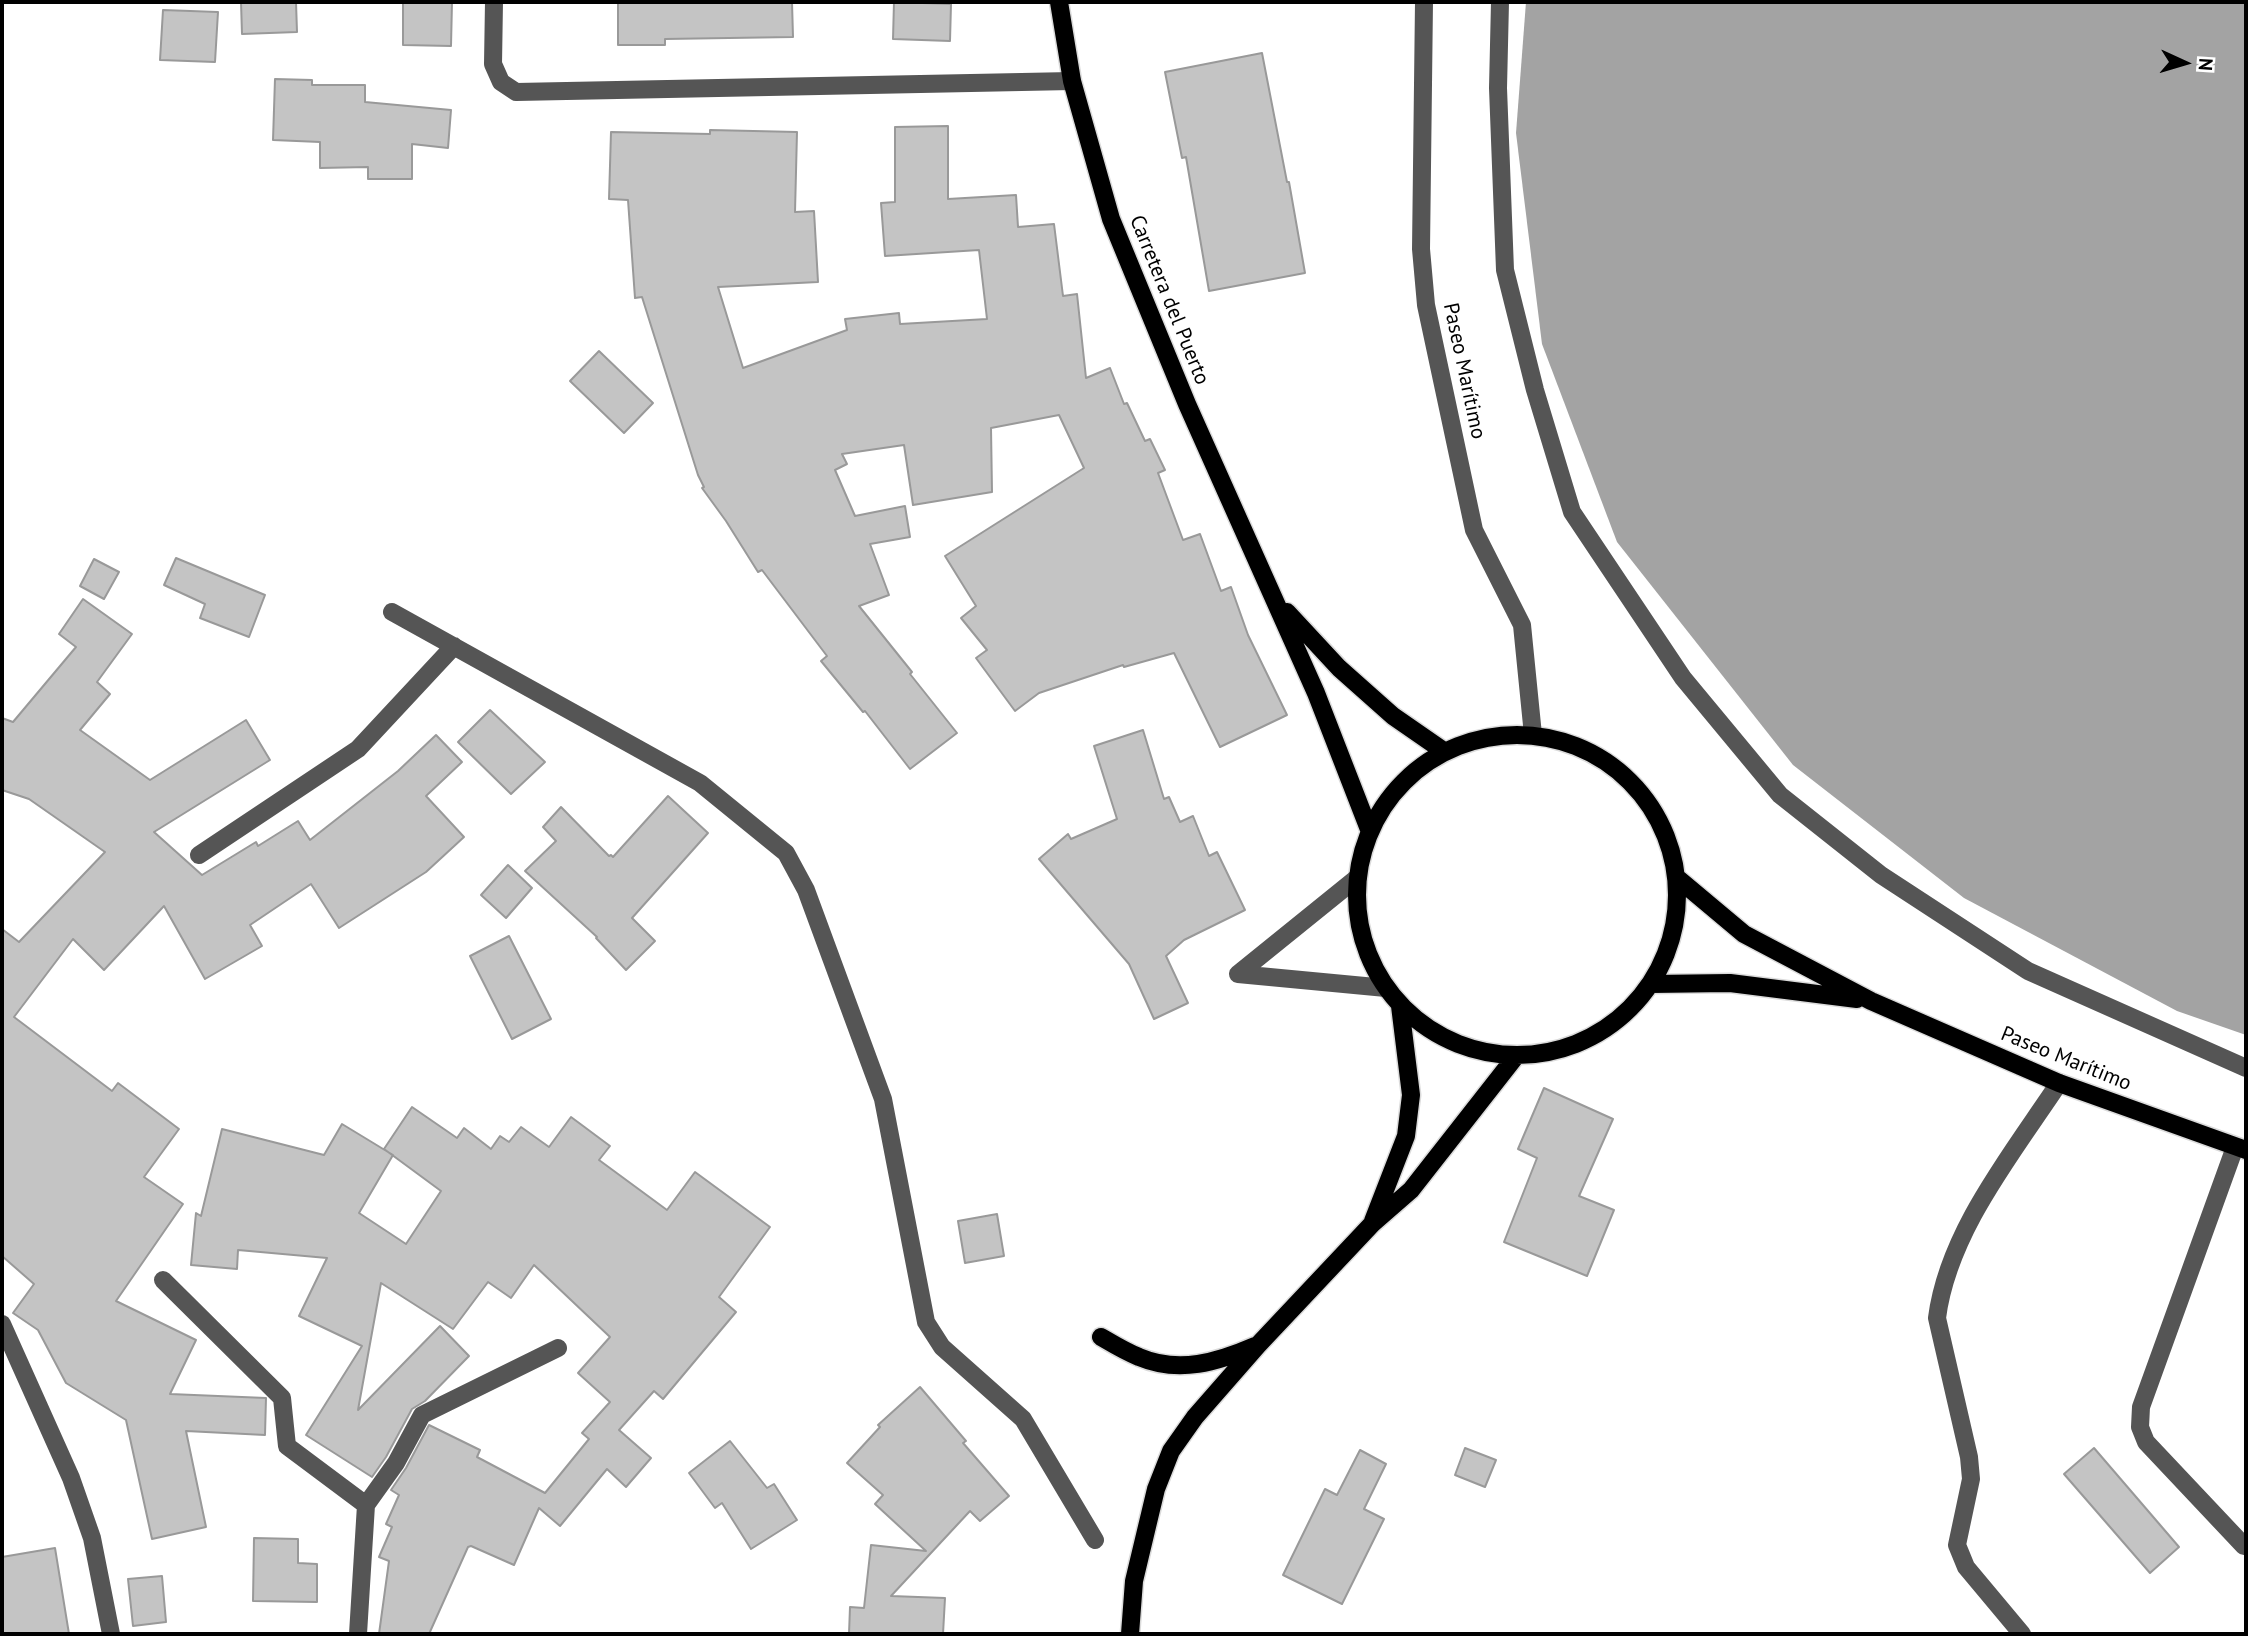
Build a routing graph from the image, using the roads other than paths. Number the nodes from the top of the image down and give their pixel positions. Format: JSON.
{"nodes":[{"id":1,"x":494,"y":2,"type":"edge"},
{"id":2,"x":1059,"y":2,"type":"edge"},
{"id":3,"x":1424,"y":2,"type":"edge"},
{"id":4,"x":1500,"y":2,"type":"edge"},
{"id":5,"x":1072,"y":81,"type":"junction"},
{"id":6,"x":1277,"y":602,"type":"junction"},
{"id":7,"x":392,"y":612,"type":"dead end"},
{"id":8,"x":453,"y":646,"type":"junction"},
{"id":9,"x":1533,"y":735,"type":"junction"},
{"id":10,"x":1445,"y":752,"type":"junction"},
{"id":11,"x":1370,"y":832,"type":"junction"},
{"id":12,"x":199,"y":855,"type":"dead end"},
{"id":13,"x":1358,"y":877,"type":"junction"},
{"id":14,"x":1676,"y":877,"type":"junction"},
{"id":15,"x":1651,"y":984,"type":"junction"},
{"id":16,"x":1386,"y":988,"type":"junction"},
{"id":17,"x":1871,"y":1001,"type":"junction"},
{"id":18,"x":1401,"y":1006,"type":"junction"},
{"id":19,"x":1516,"y":1056,"type":"junction"},
{"id":20,"x":2246,"y":1068,"type":"edge"},
{"id":21,"x":2059,"y":1083,"type":"junction"},
{"id":22,"x":2241,"y":1148,"type":"edge"},
{"id":23,"x":1371,"y":1224,"type":"junction"},
{"id":24,"x":163,"y":1280,"type":"dead end"},
{"id":25,"x":2,"y":1324,"type":"edge"},
{"id":26,"x":1101,"y":1337,"type":"dead end"},
{"id":27,"x":1258,"y":1345,"type":"junction"},
{"id":28,"x":558,"y":1348,"type":"dead end"},
{"id":29,"x":366,"y":1505,"type":"junction"},
{"id":30,"x":1095,"y":1540,"type":"dead end"},
{"id":31,"x":2244,"y":1546,"type":"dead end"},
{"id":32,"x":111,"y":1634,"type":"edge"},
{"id":33,"x":358,"y":1634,"type":"edge"},
{"id":34,"x":1130,"y":1634,"type":"edge"},
{"id":35,"x":2022,"y":1634,"type":"edge"}],
"edges":[{"from":1,"to":5,"type":"street"},
{"from":2,"to":5,"type":"main road","name":"Carretera del Puerto"},
{"from":3,"to":9,"type":"street","name":"Paseo Marítimo"},
{"from":4,"to":20,"type":"street"},
{"from":5,"to":6,"type":"main road","name":"Carretera del Puerto"},
{"from":6,"to":10,"type":"main road","name":"Carretera del Puerto"},
{"from":6,"to":11,"type":"main road","name":"Carretera del Puerto"},
{"from":7,"to":8,"type":"street"},
{"from":8,"to":12,"type":"street"},
{"from":8,"to":30,"type":"street"},
{"from":9,"to":10,"type":"main road"},
{"from":9,"to":14,"type":"main road"},
{"from":10,"to":11,"type":"main road"},
{"from":11,"to":13,"type":"main road"},
{"from":13,"to":16,"type":"main road"},
{"from":13,"to":16,"type":"street"},
{"from":14,"to":15,"type":"main road"},
{"from":14,"to":17,"type":"main road","name":"Paseo Marítimo"},
{"from":15,"to":17,"type":"main road","name":"Paseo Marítimo"},
{"from":15,"to":19,"type":"main road"},
{"from":16,"to":18,"type":"main road"},
{"from":17,"to":21,"type":"main road","name":"Paseo Marítimo"},
{"from":18,"to":19,"type":"main road"},
{"from":18,"to":23,"type":"main road"},
{"from":19,"to":23,"type":"main road"},
{"from":21,"to":22,"type":"main road","name":"Paseo Marítimo"},
{"from":21,"to":35,"type":"street"},
{"from":22,"to":31,"type":"street"},
{"from":23,"to":27,"type":"main road"},
{"from":24,"to":29,"type":"street"},
{"from":25,"to":32,"type":"street"},
{"from":26,"to":27,"type":"main road"},
{"from":27,"to":34,"type":"main road"},
{"from":28,"to":29,"type":"street"},
{"from":29,"to":33,"type":"street"}]}
